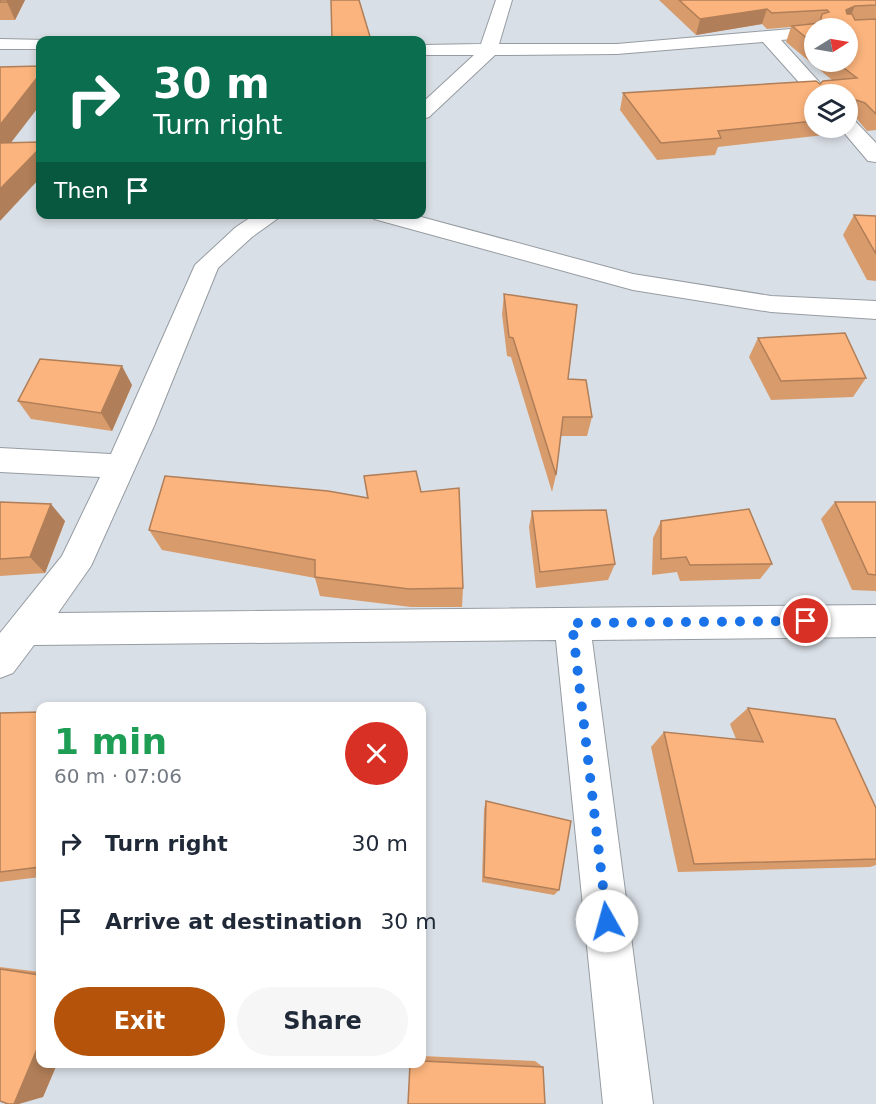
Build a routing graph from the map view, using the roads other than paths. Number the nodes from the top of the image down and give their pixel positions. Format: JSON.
{"nodes":[{"id":1,"x":504,"y":0,"type":"edge"},
{"id":2,"x":804,"y":33,"type":"edge"},
{"id":3,"x":767,"y":36,"type":"junction"},
{"id":4,"x":0,"y":44,"type":"edge"},
{"id":5,"x":36,"y":44,"type":"edge"},
{"id":6,"x":426,"y":51,"type":"edge"},
{"id":7,"x":488,"y":52,"type":"junction"},
{"id":8,"x":811,"y":84,"type":"edge"},
{"id":9,"x":426,"y":108,"type":"edge"},
{"id":10,"x":858,"y":135,"type":"edge"},
{"id":11,"x":873,"y":149,"type":"edge"},
{"id":12,"x":265,"y":219,"type":"edge"},
{"id":13,"x":400,"y":219,"type":"edge"},
{"id":14,"x":876,"y":310,"type":"edge"},
{"id":15,"x":0,"y":460,"type":"edge"},
{"id":16,"x":121,"y":466,"type":"junction"},
{"id":17,"x":876,"y":621,"type":"edge"},
{"id":18,"x":572,"y":623,"type":"junction"},
{"id":19,"x":25,"y":629,"type":"junction"},
{"id":20,"x":0,"y":661,"type":"edge"},
{"id":21,"x":628,"y":1104,"type":"edge"}],
"edges":[{"from":1,"to":7,"type":"street"},
{"from":2,"to":3,"type":"street"},
{"from":3,"to":7,"type":"street"},
{"from":3,"to":8,"type":"street"},
{"from":4,"to":5,"type":"street"},
{"from":6,"to":7,"type":"street"},
{"from":7,"to":9,"type":"street"},
{"from":10,"to":11,"type":"street"},
{"from":12,"to":16,"type":"street"},
{"from":13,"to":14,"type":"street"},
{"from":15,"to":16,"type":"street"},
{"from":16,"to":19,"type":"street"},
{"from":17,"to":18,"type":"street"},
{"from":18,"to":19,"type":"street"},
{"from":18,"to":21,"type":"street"},
{"from":19,"to":20,"type":"street"}]}
